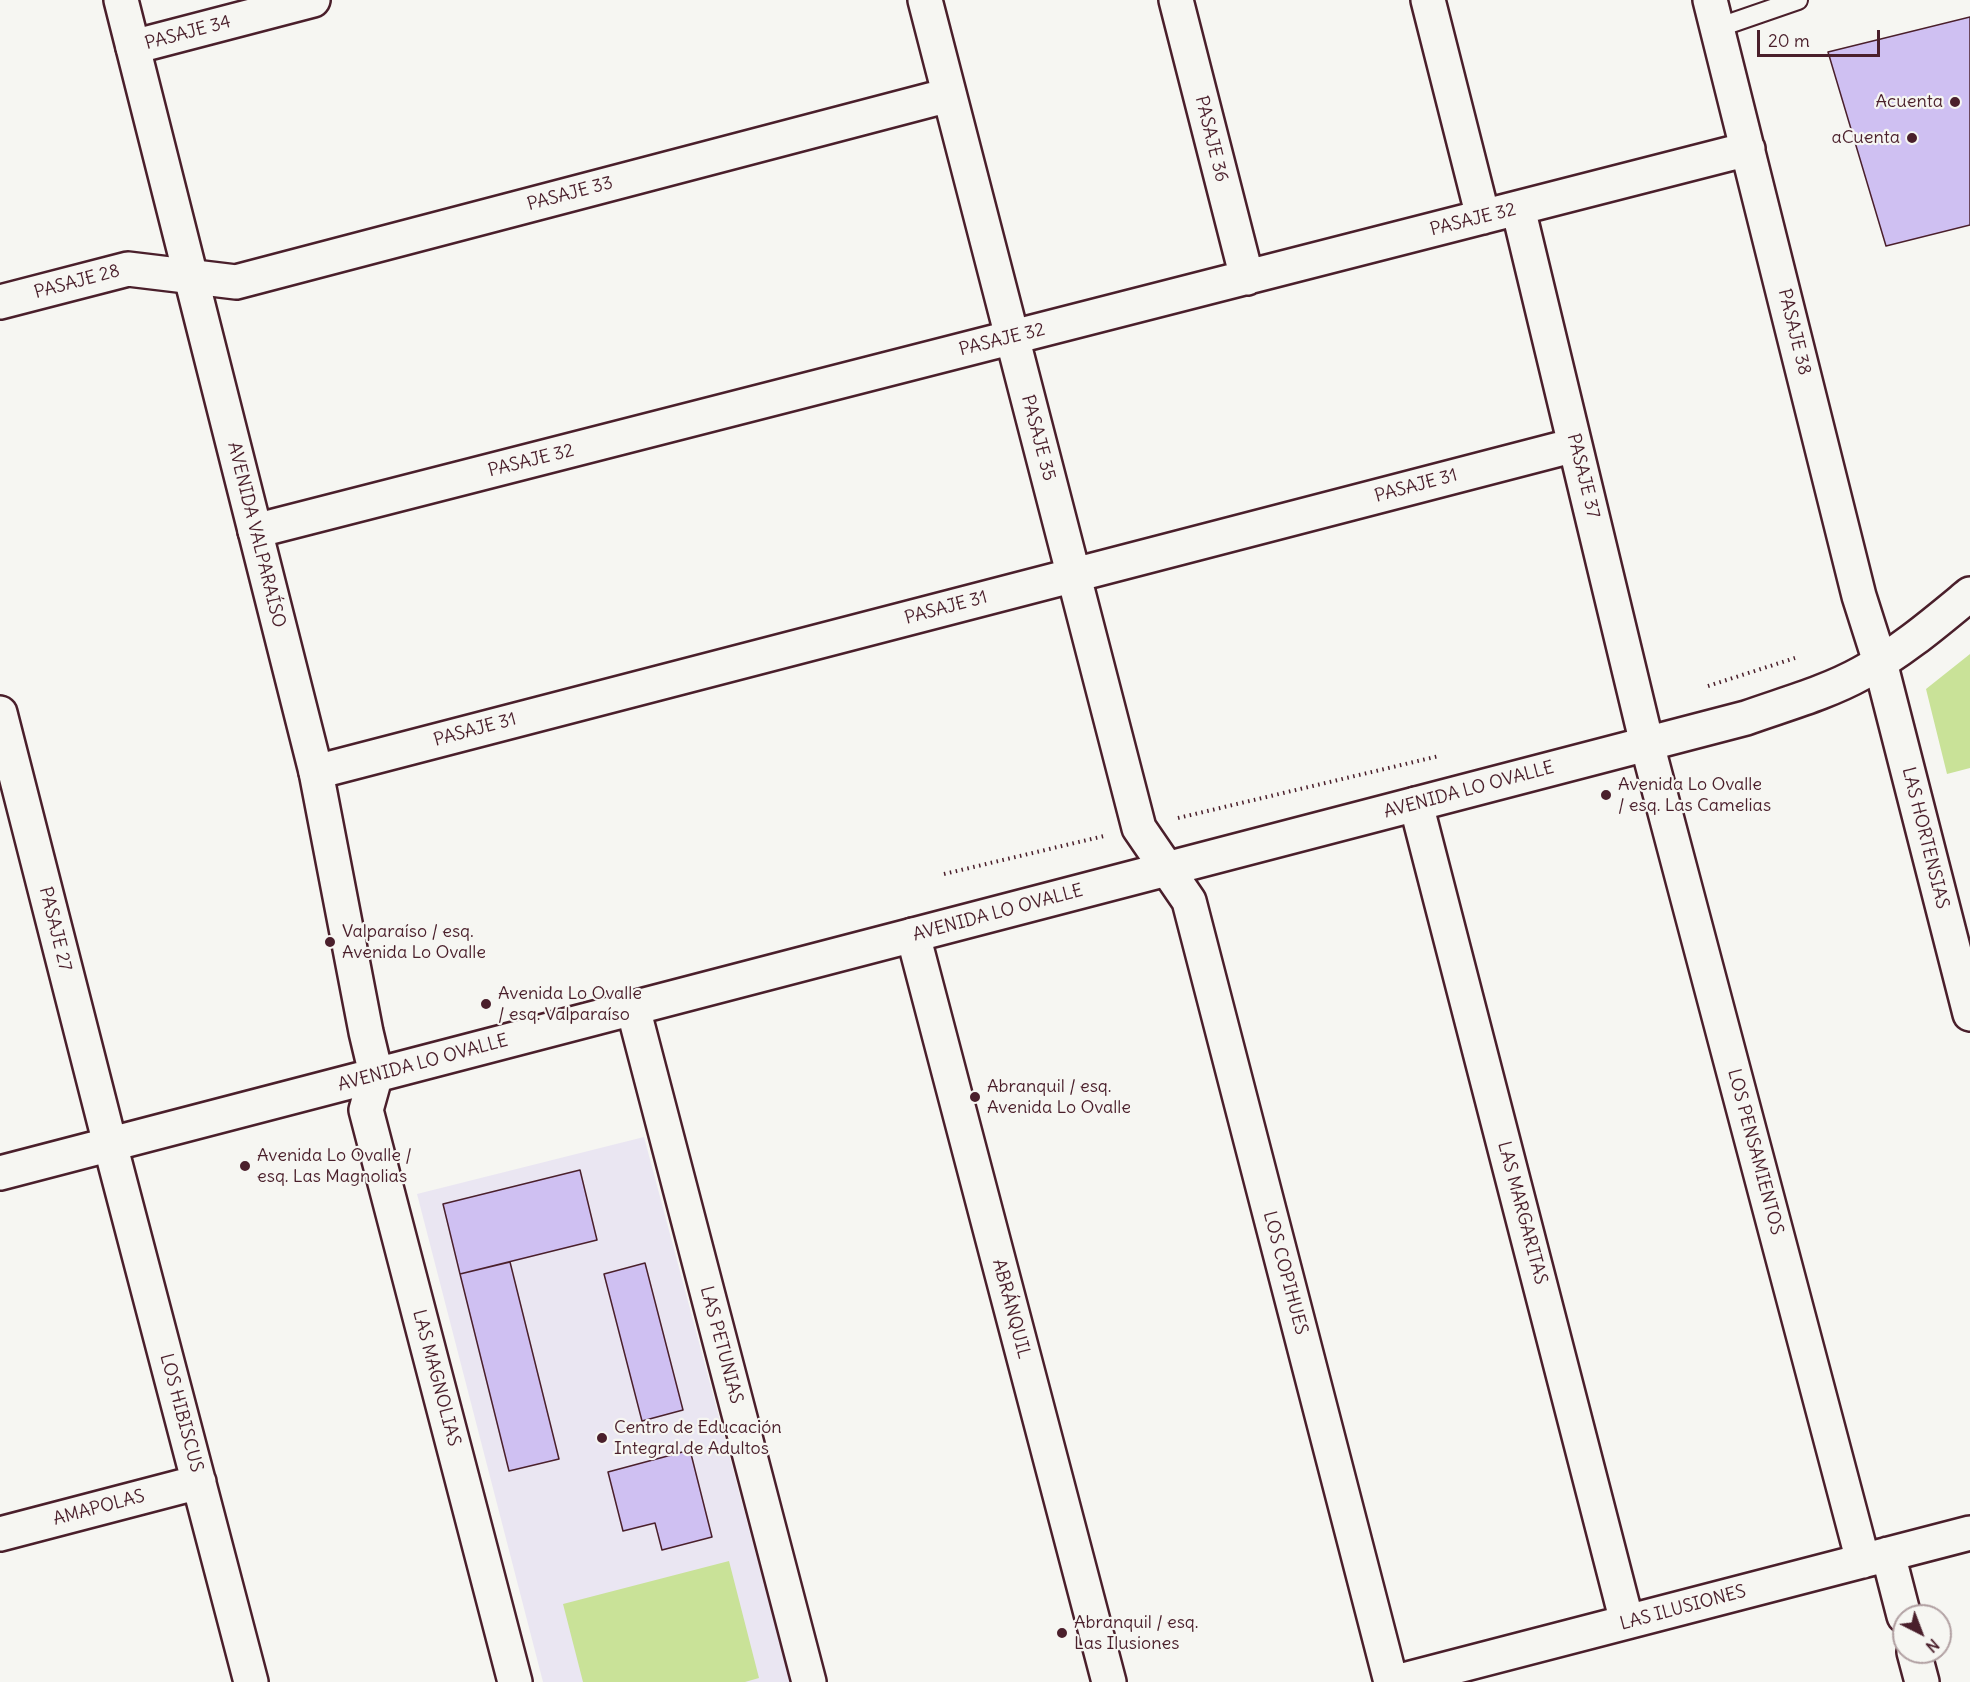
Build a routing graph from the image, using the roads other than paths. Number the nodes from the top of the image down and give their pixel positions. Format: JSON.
{"nodes":[{"id":1,"x":121,"y":0,"type":"edge"},
{"id":2,"x":313,"y":0,"type":"edge"},
{"id":3,"x":925,"y":0,"type":"edge"},
{"id":4,"x":1176,"y":0,"type":"edge"},
{"id":5,"x":1428,"y":0,"type":"edge"},
{"id":6,"x":1798,"y":0,"type":"edge"},
{"id":7,"x":1714,"y":14,"type":"edge"},
{"id":8,"x":133,"y":47,"type":"junction"},
{"id":9,"x":949,"y":95,"type":"junction"},
{"id":10,"x":1748,"y":149,"type":"junction"},
{"id":11,"x":1518,"y":208,"type":"junction"},
{"id":12,"x":1483,"y":217,"type":"junction"},
{"id":13,"x":190,"y":276,"type":"junction"},
{"id":14,"x":1246,"y":278,"type":"junction"},
{"id":15,"x":0,"y":302,"type":"edge"},
{"id":16,"x":1012,"y":338,"type":"junction"},
{"id":17,"x":1575,"y":445,"type":"junction"},
{"id":18,"x":255,"y":531,"type":"junction"},
{"id":19,"x":1074,"y":575,"type":"junction"},
{"id":20,"x":1970,"y":594,"type":"edge"},
{"id":21,"x":1881,"y":662,"type":"junction"},
{"id":22,"x":0,"y":713,"type":"edge"},
{"id":23,"x":1647,"y":744,"type":"junction"},
{"id":24,"x":316,"y":772,"type":"junction"},
{"id":25,"x":1416,"y":804,"type":"junction"},
{"id":26,"x":1167,"y":868,"type":"junction"},
{"id":27,"x":913,"y":935,"type":"junction"},
{"id":28,"x":633,"y":1008,"type":"junction"},
{"id":29,"x":1970,"y":1014,"type":"edge"},
{"id":30,"x":376,"y":1074,"type":"junction"},
{"id":31,"x":110,"y":1144,"type":"junction"},
{"id":32,"x":0,"y":1173,"type":"edge"},
{"id":33,"x":199,"y":1482,"type":"junction"},
{"id":34,"x":1970,"y":1533,"type":"edge"},
{"id":35,"x":0,"y":1534,"type":"edge"},
{"id":36,"x":1876,"y":1557,"type":"junction"},
{"id":37,"x":1898,"y":1604,"type":"edge"},
{"id":38,"x":1627,"y":1622,"type":"junction"},
{"id":39,"x":1917,"y":1664,"type":"edge"},
{"id":40,"x":251,"y":1682,"type":"edge"},
{"id":41,"x":515,"y":1682,"type":"edge"},
{"id":42,"x":809,"y":1682,"type":"edge"},
{"id":43,"x":1108,"y":1682,"type":"edge"},
{"id":44,"x":1394,"y":1682,"type":"edge"},
{"id":45,"x":1922,"y":1682,"type":"edge"}],
"edges":[{"from":1,"to":8,"type":"street","name":"AVENIDA VALPARAÍSO"},
{"from":2,"to":8,"type":"street","name":"PASAJE 34"},
{"from":3,"to":9,"type":"street","name":"PASAJE 35"},
{"from":4,"to":14,"type":"street","name":"PASAJE 36"},
{"from":5,"to":12,"type":"street"},
{"from":6,"to":7,"type":"lane"},
{"from":7,"to":10,"type":"street","name":"PASAJE 38"},
{"from":8,"to":13,"type":"street","name":"AVENIDA VALPARAÍSO"},
{"from":9,"to":13,"type":"street","name":"PASAJE 33"},
{"from":9,"to":16,"type":"street","name":"PASAJE 35"},
{"from":10,"to":11,"type":"street","name":"PASAJE 32"},
{"from":10,"to":21,"type":"street","name":"PASAJE 38"},
{"from":11,"to":12,"type":"street","name":"PASAJE 32"},
{"from":11,"to":17,"type":"street","name":"PASAJE 37"},
{"from":12,"to":14,"type":"street","name":"PASAJE 32"},
{"from":13,"to":15,"type":"street","name":"PASAJE 28"},
{"from":13,"to":18,"type":"street","name":"AVENIDA VALPARAÍSO"},
{"from":14,"to":16,"type":"street","name":"PASAJE 32"},
{"from":16,"to":18,"type":"street","name":"PASAJE 32"},
{"from":16,"to":19,"type":"street","name":"PASAJE 35"},
{"from":17,"to":19,"type":"street","name":"PASAJE 31"},
{"from":17,"to":23,"type":"street","name":"PASAJE 37"},
{"from":18,"to":24,"type":"street","name":"AVENIDA VALPARAÍSO"},
{"from":19,"to":24,"type":"street","name":"PASAJE 31"},
{"from":19,"to":26,"type":"street","name":"PASAJE 35"},
{"from":20,"to":21,"type":"street","name":"AVENIDA LO OVALLE"},
{"from":21,"to":23,"type":"street","name":"AVENIDA LO OVALLE"},
{"from":21,"to":29,"type":"street","name":"LAS HORTENSIAS"},
{"from":22,"to":31,"type":"street","name":"PASAJE 27"},
{"from":23,"to":25,"type":"street","name":"AVENIDA LO OVALLE"},
{"from":23,"to":36,"type":"street","name":"LOS PENSAMIENTOS"},
{"from":24,"to":30,"type":"street","name":"AVENIDA VALPARAÍSO"},
{"from":25,"to":26,"type":"street","name":"AVENIDA LO OVALLE"},
{"from":25,"to":38,"type":"street","name":"LAS MARGARITAS"},
{"from":26,"to":27,"type":"street","name":"AVENIDA LO OVALLE"},
{"from":26,"to":44,"type":"street","name":"LOS COPIHUES"},
{"from":27,"to":28,"type":"street","name":"AVENIDA LO OVALLE"},
{"from":27,"to":43,"type":"street","name":"ABRÁNQUIL"},
{"from":28,"to":30,"type":"street","name":"AVENIDA LO OVALLE"},
{"from":28,"to":42,"type":"street","name":"LAS PETUNIAS"},
{"from":30,"to":31,"type":"street","name":"AVENIDA LO OVALLE"},
{"from":30,"to":41,"type":"street","name":"LAS MAGNOLIAS"},
{"from":31,"to":32,"type":"street","name":"AVENIDA LO OVALLE"},
{"from":31,"to":33,"type":"street","name":"LOS HIBISCUS"},
{"from":33,"to":35,"type":"street","name":"AMAPOLAS"},
{"from":33,"to":40,"type":"street","name":"LOS HIBISCUS"},
{"from":34,"to":36,"type":"street","name":"LAS ILUSIONES"},
{"from":36,"to":37,"type":"street","name":"LOS PENSAMIENTOS"},
{"from":36,"to":38,"type":"street","name":"LAS ILUSIONES"},
{"from":38,"to":44,"type":"street","name":"LAS ILUSIONES"},
{"from":39,"to":45,"type":"street"}]}
